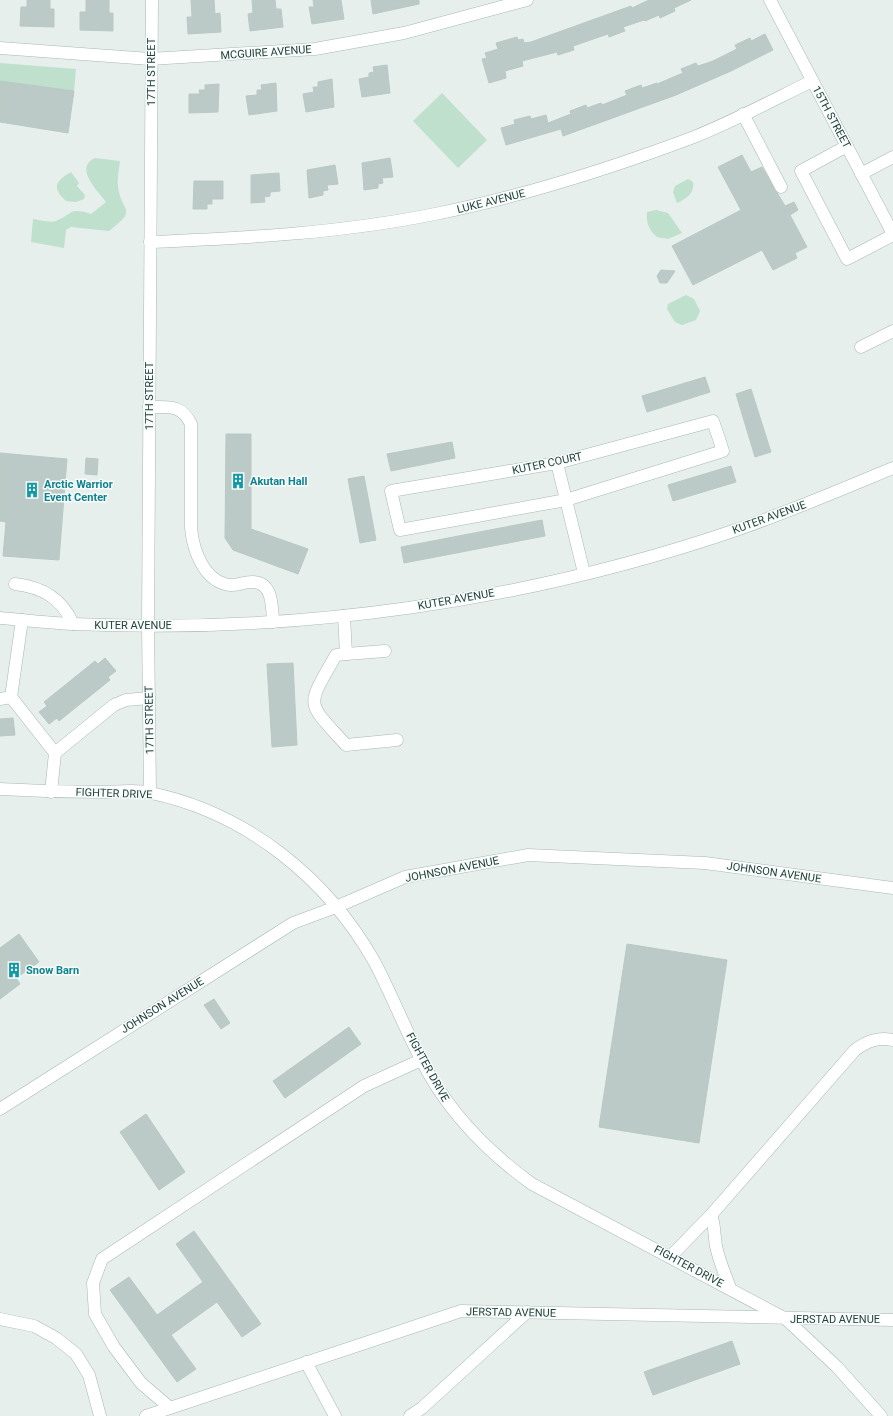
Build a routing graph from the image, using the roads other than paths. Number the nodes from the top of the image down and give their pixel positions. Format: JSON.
{"nodes":[{"id":1,"x":152,"y":0,"type":"edge"},
{"id":2,"x":527,"y":0,"type":"edge"},
{"id":3,"x":770,"y":0,"type":"edge"},
{"id":4,"x":0,"y":48,"type":"edge"},
{"id":5,"x":150,"y":59,"type":"junction"},
{"id":6,"x":812,"y":81,"type":"junction"},
{"id":7,"x":743,"y":114,"type":"junction"},
{"id":8,"x":847,"y":146,"type":"junction"},
{"id":9,"x":893,"y":157,"type":"edge"},
{"id":10,"x":861,"y":174,"type":"junction"},
{"id":11,"x":781,"y":187,"type":"dead end"},
{"id":12,"x":893,"y":235,"type":"edge"},
{"id":13,"x":150,"y":242,"type":"junction"},
{"id":14,"x":893,"y":331,"type":"edge"},
{"id":15,"x":861,"y":347,"type":"dead end"},
{"id":16,"x":149,"y":407,"type":"junction"},
{"id":17,"x":557,"y":463,"type":"junction"},
{"id":18,"x":893,"y":468,"type":"edge"},
{"id":19,"x":566,"y":500,"type":"junction"},
{"id":20,"x":584,"y":573,"type":"junction"},
{"id":21,"x":15,"y":584,"type":"dead end"},
{"id":22,"x":344,"y":616,"type":"junction"},
{"id":23,"x":0,"y":618,"type":"edge"},
{"id":24,"x":22,"y":620,"type":"junction"},
{"id":25,"x":273,"y":622,"type":"junction"},
{"id":26,"x":73,"y":624,"type":"junction"},
{"id":27,"x":148,"y":625,"type":"junction"},
{"id":28,"x":385,"y":651,"type":"dead end"},
{"id":29,"x":346,"y":654,"type":"junction"},
{"id":30,"x":6,"y":698,"type":"edge"},
{"id":31,"x":149,"y":698,"type":"junction"},
{"id":32,"x":397,"y":740,"type":"dead end"},
{"id":33,"x":55,"y":753,"type":"junction"},
{"id":34,"x":0,"y":789,"type":"edge"},
{"id":35,"x":51,"y":792,"type":"junction"},
{"id":36,"x":150,"y":792,"type":"junction"},
{"id":37,"x":893,"y":888,"type":"edge"},
{"id":38,"x":336,"y":907,"type":"junction"},
{"id":39,"x":893,"y":1040,"type":"edge"},
{"id":40,"x":421,"y":1060,"type":"junction"},
{"id":41,"x":0,"y":1109,"type":"edge"},
{"id":42,"x":711,"y":1214,"type":"junction"},
{"id":43,"x":670,"y":1257,"type":"junction"},
{"id":44,"x":730,"y":1288,"type":"junction"},
{"id":45,"x":527,"y":1312,"type":"junction"},
{"id":46,"x":0,"y":1319,"type":"edge"},
{"id":47,"x":786,"y":1319,"type":"junction"},
{"id":48,"x":893,"y":1320,"type":"edge"},
{"id":49,"x":306,"y":1362,"type":"junction"},
{"id":50,"x":169,"y":1407,"type":"junction"},
{"id":51,"x":100,"y":1416,"type":"edge"},
{"id":52,"x":146,"y":1416,"type":"edge"},
{"id":53,"x":335,"y":1416,"type":"edge"},
{"id":54,"x":410,"y":1416,"type":"edge"},
{"id":55,"x":881,"y":1416,"type":"edge"}],
"edges":[{"from":1,"to":5,"type":"street","name":"17TH STREET"},
{"from":2,"to":5,"type":"street","name":"MCGUIRE AVENUE"},
{"from":3,"to":6,"type":"street","name":"15TH STREET"},
{"from":4,"to":5,"type":"street","name":"MCGUIRE AVENUE"},
{"from":5,"to":13,"type":"street","name":"17TH STREET"},
{"from":6,"to":7,"type":"street","name":"LUKE AVENUE"},
{"from":6,"to":8,"type":"street","name":"15TH STREET"},
{"from":7,"to":11,"type":"street"},
{"from":7,"to":13,"type":"street","name":"LUKE AVENUE"},
{"from":8,"to":10,"type":"street","name":"15TH STREET"},
{"from":8,"to":12,"type":"street"},
{"from":9,"to":10,"type":"street"},
{"from":10,"to":12,"type":"street","name":"15TH STREET"},
{"from":13,"to":16,"type":"street","name":"17TH STREET"},
{"from":14,"to":15,"type":"street"},
{"from":16,"to":25,"type":"street"},
{"from":16,"to":27,"type":"street","name":"17TH STREET"},
{"from":17,"to":19,"type":"street"},
{"from":17,"to":19,"type":"street","name":"KUTER COURT"},
{"from":17,"to":19,"type":"street","name":"KUTER COURT"},
{"from":18,"to":20,"type":"street","name":"KUTER AVENUE"},
{"from":19,"to":20,"type":"street"},
{"from":20,"to":22,"type":"street","name":"KUTER AVENUE"},
{"from":21,"to":26,"type":"street"},
{"from":22,"to":25,"type":"street","name":"KUTER AVENUE"},
{"from":22,"to":29,"type":"street"},
{"from":23,"to":24,"type":"street","name":"KUTER AVENUE"},
{"from":24,"to":26,"type":"street","name":"KUTER AVENUE"},
{"from":24,"to":30,"type":"street"},
{"from":25,"to":27,"type":"street","name":"KUTER AVENUE"},
{"from":26,"to":27,"type":"street","name":"KUTER AVENUE"},
{"from":27,"to":31,"type":"street","name":"17TH STREET"},
{"from":28,"to":29,"type":"street"},
{"from":29,"to":32,"type":"street"},
{"from":30,"to":33,"type":"street"},
{"from":31,"to":33,"type":"street"},
{"from":31,"to":36,"type":"street","name":"17TH STREET"},
{"from":33,"to":35,"type":"street"},
{"from":34,"to":35,"type":"street","name":"FIGHTER DRIVE"},
{"from":35,"to":36,"type":"street","name":"FIGHTER DRIVE"},
{"from":36,"to":38,"type":"street","name":"FIGHTER DRIVE"},
{"from":37,"to":38,"type":"street","name":"JOHNSON AVENUE"},
{"from":38,"to":40,"type":"street","name":"FIGHTER DRIVE"},
{"from":38,"to":41,"type":"street","name":"JOHNSON AVENUE"},
{"from":39,"to":42,"type":"street"},
{"from":40,"to":43,"type":"street","name":"FIGHTER DRIVE"},
{"from":40,"to":50,"type":"street"},
{"from":42,"to":43,"type":"street"},
{"from":42,"to":44,"type":"street"},
{"from":43,"to":44,"type":"street","name":"FIGHTER DRIVE"},
{"from":44,"to":47,"type":"street","name":"FIGHTER DRIVE"},
{"from":45,"to":47,"type":"street","name":"JERSTAD AVENUE"},
{"from":45,"to":49,"type":"street","name":"JERSTAD AVENUE"},
{"from":45,"to":54,"type":"street"},
{"from":46,"to":51,"type":"street"},
{"from":47,"to":48,"type":"street","name":"JERSTAD AVENUE"},
{"from":47,"to":55,"type":"street","name":"FIGHTER DRIVE"},
{"from":49,"to":50,"type":"street","name":"JERSTAD AVENUE"},
{"from":49,"to":53,"type":"street"},
{"from":50,"to":52,"type":"street","name":"JERSTAD AVENUE"}]}
